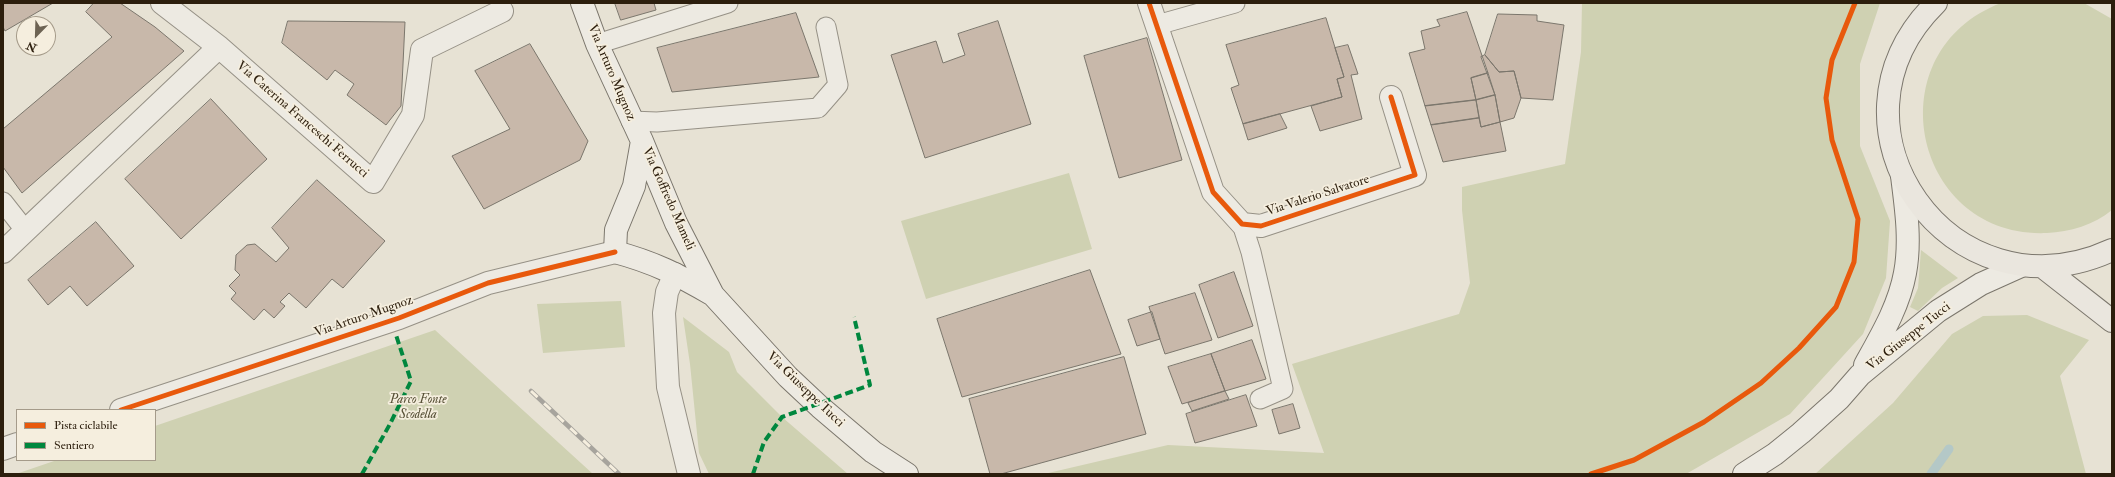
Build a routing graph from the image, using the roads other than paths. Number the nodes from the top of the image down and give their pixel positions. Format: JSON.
{"nodes":[{"id":1,"x":162,"y":3,"type":"edge"},
{"id":2,"x":582,"y":3,"type":"edge"},
{"id":3,"x":728,"y":3,"type":"edge"},
{"id":4,"x":1149,"y":3,"type":"edge"},
{"id":5,"x":1235,"y":3,"type":"edge"},
{"id":6,"x":1936,"y":3,"type":"edge"},
{"id":7,"x":502,"y":10,"type":"dead end"},
{"id":8,"x":1157,"y":25,"type":"junction"},
{"id":9,"x":826,"y":27,"type":"dead end"},
{"id":10,"x":597,"y":44,"type":"junction"},
{"id":11,"x":219,"y":47,"type":"junction"},
{"id":12,"x":1392,"y":97,"type":"dead end"},
{"id":13,"x":631,"y":120,"type":"junction"},
{"id":14,"x":642,"y":142,"type":"junction"},
{"id":15,"x":1902,"y":176,"type":"junction"},
{"id":16,"x":3,"y":202,"type":"edge"},
{"id":17,"x":1242,"y":224,"type":"junction"},
{"id":18,"x":25,"y":230,"type":"junction"},
{"id":19,"x":2112,"y":250,"type":"edge"},
{"id":20,"x":3,"y":252,"type":"edge"},
{"id":21,"x":615,"y":252,"type":"junction"},
{"id":22,"x":2021,"y":266,"type":"junction"},
{"id":23,"x":2043,"y":267,"type":"junction"},
{"id":24,"x":676,"y":274,"type":"junction"},
{"id":25,"x":713,"y":295,"type":"junction"},
{"id":26,"x":2112,"y":321,"type":"edge"},
{"id":27,"x":1860,"y":375,"type":"junction"},
{"id":28,"x":1260,"y":399,"type":"dead end"},
{"id":29,"x":124,"y":409,"type":"edge"},
{"id":30,"x":16,"y":444,"type":"edge"},
{"id":31,"x":3,"y":449,"type":"edge"},
{"id":32,"x":689,"y":474,"type":"edge"},
{"id":33,"x":907,"y":474,"type":"edge"},
{"id":34,"x":1744,"y":474,"type":"edge"}],
"edges":[{"from":1,"to":11,"type":"street","name":"Via Caterina Franceschi Ferrucci"},
{"from":2,"to":10,"type":"street","name":"Via Arturo Mugnoz"},
{"from":3,"to":10,"type":"lane"},
{"from":4,"to":8,"type":"street"},
{"from":5,"to":8,"type":"lane"},
{"from":6,"to":15,"type":"main road"},
{"from":7,"to":11,"type":"street","name":"Via Caterina Franceschi Ferrucci"},
{"from":8,"to":17,"type":"street"},
{"from":9,"to":13,"type":"lane"},
{"from":10,"to":13,"type":"street","name":"Via Arturo Mugnoz"},
{"from":11,"to":18,"type":"street"},
{"from":12,"to":17,"type":"street","name":"Via Valerio Salvatore"},
{"from":13,"to":14,"type":"street","name":"Via Arturo Mugnoz"},
{"from":14,"to":21,"type":"street","name":"Via Goffredo Mameli"},
{"from":14,"to":25,"type":"street","name":"Via Goffredo Mameli"},
{"from":15,"to":22,"type":"main road"},
{"from":15,"to":27,"type":"street","name":"Via Giuseppe Tucci"},
{"from":16,"to":18,"type":"lane"},
{"from":17,"to":28,"type":"lane"},
{"from":18,"to":20,"type":"street"},
{"from":19,"to":23,"type":"main road"},
{"from":21,"to":24,"type":"street","name":"Via Arturo Mugnoz"},
{"from":21,"to":29,"type":"street","name":"Via Arturo Mugnoz"},
{"from":22,"to":23,"type":"main road"},
{"from":22,"to":27,"type":"street","name":"Via Giuseppe Tucci"},
{"from":23,"to":26,"type":"main road"},
{"from":24,"to":25,"type":"street","name":"Via Arturo Mugnoz"},
{"from":24,"to":32,"type":"street"},
{"from":25,"to":33,"type":"street","name":"Via Giuseppe Tucci"},
{"from":27,"to":34,"type":"street","name":"Via Giuseppe Tucci"},
{"from":30,"to":31,"type":"street"}]}
